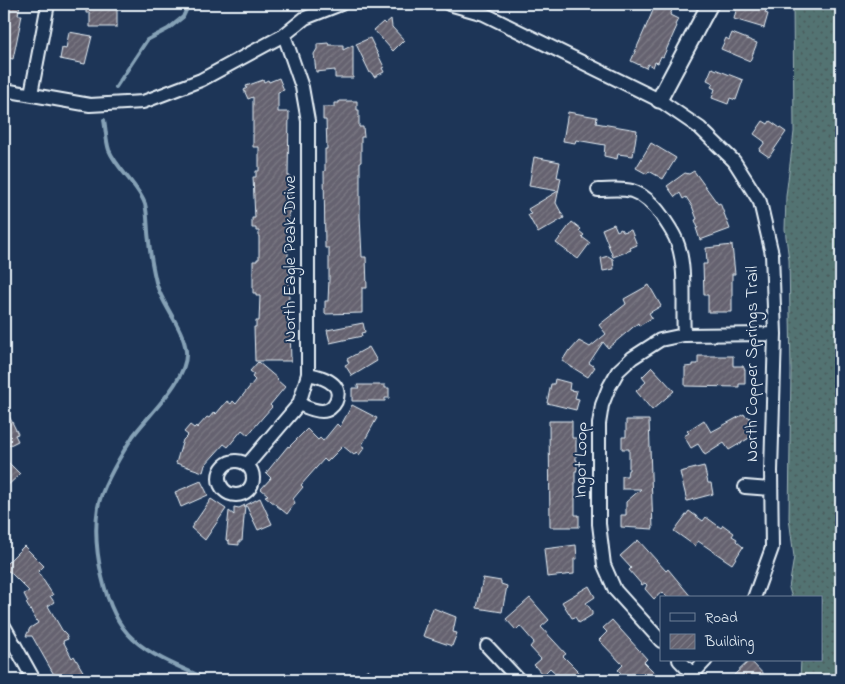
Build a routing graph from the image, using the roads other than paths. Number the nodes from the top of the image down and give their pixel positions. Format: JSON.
{"nodes":[{"id":1,"x":48,"y":4,"type":"edge"},
{"id":2,"x":341,"y":4,"type":"edge"},
{"id":3,"x":449,"y":4,"type":"edge"},
{"id":4,"x":710,"y":4,"type":"edge"},
{"id":5,"x":284,"y":35,"type":"junction"},
{"id":6,"x":4,"y":90,"type":"edge"},
{"id":7,"x":31,"y":94,"type":"junction"},
{"id":8,"x":659,"y":100,"type":"junction"},
{"id":9,"x":598,"y":190,"type":"dead end"},
{"id":10,"x":684,"y":334,"type":"junction"},
{"id":11,"x":775,"y":334,"type":"junction"},
{"id":12,"x":308,"y":374,"type":"junction"},
{"id":13,"x":299,"y":404,"type":"junction"},
{"id":14,"x":248,"y":465,"type":"dead end"},
{"id":15,"x":745,"y":487,"type":"dead end"},
{"id":16,"x":772,"y":489,"type":"junction"},
{"id":17,"x":755,"y":596,"type":"edge"},
{"id":18,"x":4,"y":626,"type":"edge"},
{"id":19,"x":660,"y":640,"type":"edge"},
{"id":20,"x":487,"y":646,"type":"dead end"},
{"id":21,"x":680,"y":662,"type":"edge"},
{"id":22,"x":704,"y":662,"type":"edge"},
{"id":23,"x":692,"y":678,"type":"edge"},
{"id":24,"x":34,"y":680,"type":"edge"},
{"id":25,"x":518,"y":680,"type":"edge"}],
"edges":[{"from":1,"to":7,"type":"street"},
{"from":2,"to":5,"type":"street"},
{"from":3,"to":8,"type":"street","name":"North Copper Springs Trail"},
{"from":4,"to":8,"type":"street"},
{"from":5,"to":7,"type":"street"},
{"from":5,"to":12,"type":"street","name":"North Eagle Peak Drive"},
{"from":6,"to":7,"type":"street"},
{"from":8,"to":11,"type":"street","name":"North Copper Springs Trail"},
{"from":9,"to":10,"type":"street"},
{"from":10,"to":11,"type":"street","name":"Ingot Loop"},
{"from":10,"to":19,"type":"street","name":"Ingot Loop"},
{"from":11,"to":16,"type":"street","name":"North Copper Springs Trail"},
{"from":12,"to":13,"type":"street","name":"North Eagle Peak Drive"},
{"from":12,"to":13,"type":"street"},
{"from":13,"to":14,"type":"street","name":"North Eagle Peak Drive"},
{"from":15,"to":16,"type":"street"},
{"from":16,"to":17,"type":"street","name":"North Copper Springs Trail"},
{"from":18,"to":24,"type":"street"},
{"from":20,"to":25,"type":"street"},
{"from":21,"to":23,"type":"street"},
{"from":22,"to":23,"type":"street"}]}
